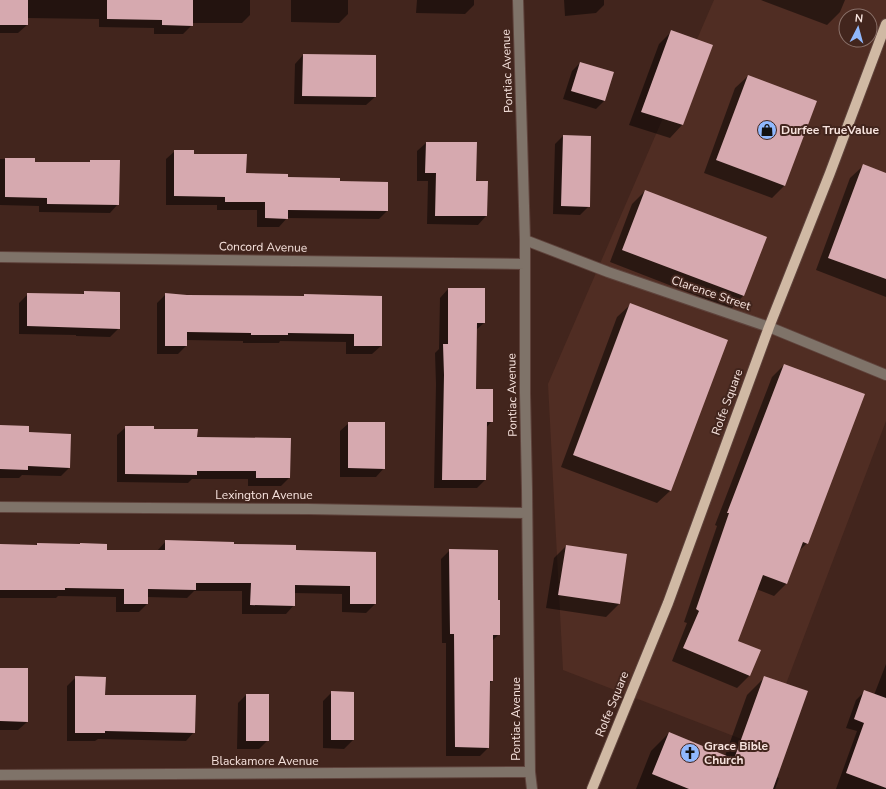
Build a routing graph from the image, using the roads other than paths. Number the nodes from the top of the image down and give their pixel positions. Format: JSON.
{"nodes":[{"id":1,"x":518,"y":0,"type":"edge"},
{"id":2,"x":886,"y":24,"type":"edge"},
{"id":3,"x":525,"y":240,"type":"junction"},
{"id":4,"x":0,"y":257,"type":"edge"},
{"id":5,"x":525,"y":264,"type":"junction"},
{"id":6,"x":769,"y":327,"type":"junction"},
{"id":7,"x":886,"y":375,"type":"edge"},
{"id":8,"x":0,"y":507,"type":"edge"},
{"id":9,"x":527,"y":513,"type":"junction"},
{"id":10,"x":530,"y":772,"type":"junction"},
{"id":11,"x":0,"y":775,"type":"edge"},
{"id":12,"x":532,"y":789,"type":"edge"},
{"id":13,"x":592,"y":789,"type":"edge"}],
"edges":[{"from":1,"to":3,"type":"street","name":"Pontiac Avenue"},
{"from":2,"to":6,"type":"main road","name":"Rolfe Square"},
{"from":3,"to":5,"type":"street","name":"Pontiac Avenue"},
{"from":3,"to":6,"type":"street","name":"Clarence Street"},
{"from":4,"to":5,"type":"street","name":"Concord Avenue"},
{"from":5,"to":9,"type":"street","name":"Pontiac Avenue"},
{"from":6,"to":7,"type":"street","name":"Clarence Street"},
{"from":6,"to":13,"type":"main road","name":"Rolfe Square"},
{"from":8,"to":9,"type":"street","name":"Lexington Avenue"},
{"from":9,"to":10,"type":"street","name":"Pontiac Avenue"},
{"from":10,"to":11,"type":"street","name":"Blackamore Avenue"},
{"from":10,"to":12,"type":"street","name":"Pontiac Avenue"}]}
